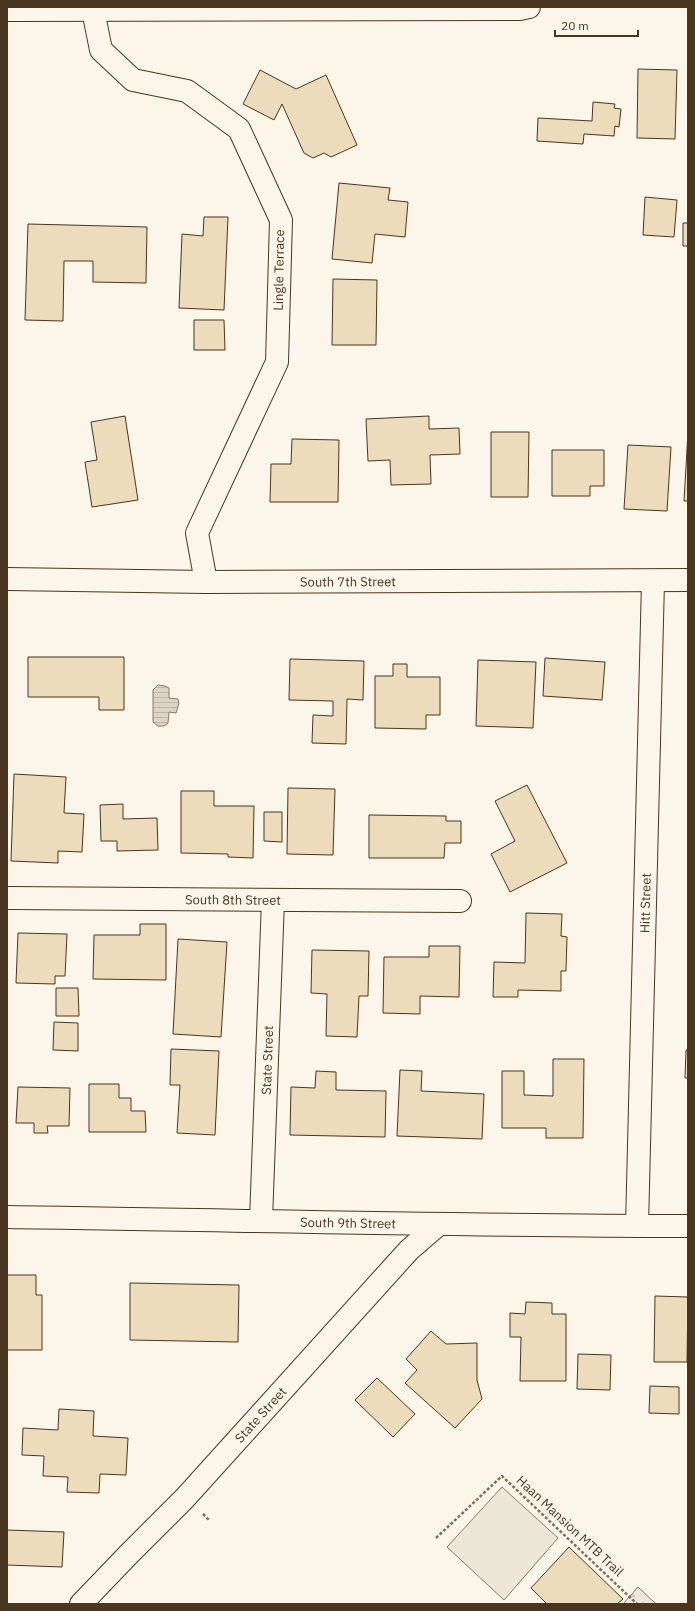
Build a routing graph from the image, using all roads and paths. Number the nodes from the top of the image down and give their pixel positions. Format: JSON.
{"nodes":[{"id":1,"x":530,"y":7,"type":"edge"},
{"id":2,"x":7,"y":10,"type":"edge"},
{"id":3,"x":93,"y":10,"type":"junction"},
{"id":4,"x":7,"y":579,"type":"edge"},
{"id":5,"x":688,"y":580,"type":"edge"},
{"id":6,"x":654,"y":581,"type":"junction"},
{"id":7,"x":206,"y":582,"type":"junction"},
{"id":8,"x":7,"y":898,"type":"edge"},
{"id":9,"x":273,"y":900,"type":"junction"},
{"id":10,"x":460,"y":901,"type":"dead end"},
{"id":11,"x":7,"y":1217,"type":"edge"},
{"id":12,"x":261,"y":1220,"type":"junction"},
{"id":13,"x":438,"y":1225,"type":"junction"},
{"id":14,"x":637,"y":1226,"type":"junction"},
{"id":15,"x":688,"y":1226,"type":"edge"},
{"id":16,"x":203,"y":1514,"type":"dead end"},
{"id":17,"x":210,"y":1521,"type":"dead end"},
{"id":18,"x":436,"y":1538,"type":"dead end"},
{"id":19,"x":81,"y":1604,"type":"edge"},
{"id":20,"x":637,"y":1604,"type":"edge"}],
"edges":[{"from":1,"to":3,"type":"street"},
{"from":2,"to":3,"type":"street"},
{"from":3,"to":7,"type":"street","name":"Lingle Terrace"},
{"from":4,"to":7,"type":"street","name":"South 7th Street"},
{"from":5,"to":6,"type":"street","name":"South 7th Street"},
{"from":6,"to":7,"type":"street","name":"South 7th Street"},
{"from":6,"to":14,"type":"street","name":"Hitt Street"},
{"from":8,"to":9,"type":"street","name":"South 8th Street"},
{"from":9,"to":10,"type":"street","name":"South 8th Street"},
{"from":9,"to":12,"type":"street","name":"State Street"},
{"from":11,"to":12,"type":"street","name":"South 9th Street"},
{"from":12,"to":13,"type":"street","name":"South 9th Street"},
{"from":13,"to":14,"type":"street","name":"South 9th Street"},
{"from":13,"to":19,"type":"street","name":"State Street"},
{"from":14,"to":15,"type":"street","name":"South 9th Street"},
{"from":16,"to":17,"type":"path"},
{"from":18,"to":20,"type":"path","name":"Haan Mansion MTB Trail"}]}
